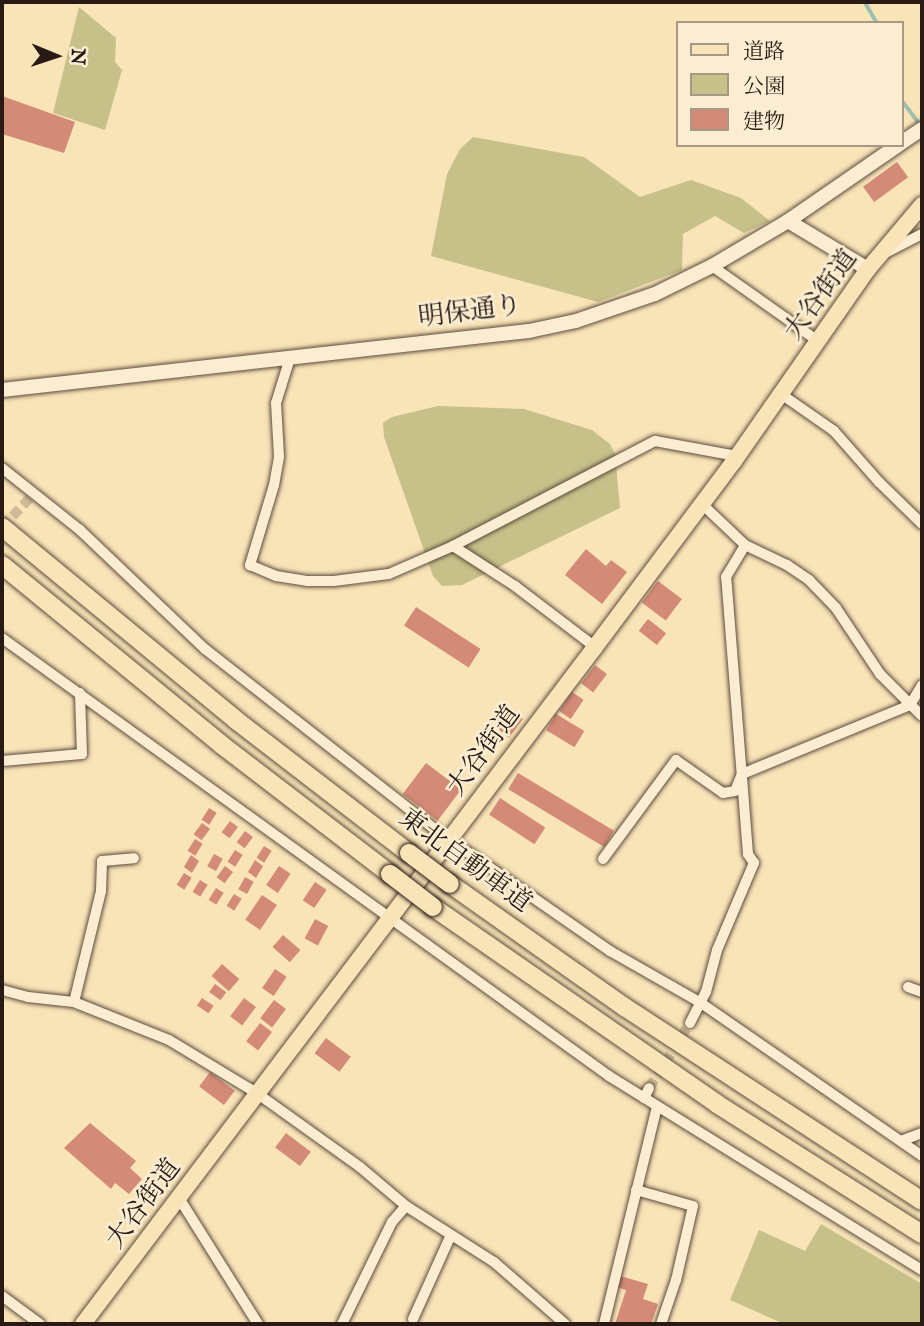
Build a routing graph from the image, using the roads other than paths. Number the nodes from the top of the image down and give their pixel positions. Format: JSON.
{"nodes":[{"id":1,"x":896,"y":147,"type":"edge"},
{"id":2,"x":922,"y":205,"type":"edge"},
{"id":3,"x":788,"y":221,"type":"junction"},
{"id":4,"x":922,"y":234,"type":"edge"},
{"id":5,"x":880,"y":256,"type":"junction"},
{"id":6,"x":712,"y":266,"type":"junction"},
{"id":7,"x":868,"y":269,"type":"junction"},
{"id":8,"x":818,"y":341,"type":"junction"},
{"id":9,"x":290,"y":358,"type":"junction"},
{"id":10,"x":2,"y":390,"type":"edge"},
{"id":11,"x":781,"y":394,"type":"junction"},
{"id":12,"x":737,"y":456,"type":"junction"},
{"id":13,"x":2,"y":468,"type":"edge"},
{"id":14,"x":702,"y":504,"type":"junction"},
{"id":15,"x":922,"y":524,"type":"edge"},
{"id":16,"x":2,"y":527,"type":"edge"},
{"id":17,"x":745,"y":545,"type":"junction"},
{"id":18,"x":453,"y":546,"type":"junction"},
{"id":19,"x":2,"y":565,"type":"edge"},
{"id":20,"x":2,"y":638,"type":"edge"},
{"id":21,"x":596,"y":647,"type":"junction"},
{"id":22,"x":922,"y":685,"type":"edge"},
{"id":23,"x":80,"y":694,"type":"junction"},
{"id":24,"x":910,"y":705,"type":"junction"},
{"id":25,"x":922,"y":716,"type":"edge"},
{"id":26,"x":2,"y":761,"type":"edge"},
{"id":27,"x":742,"y":774,"type":"junction"},
{"id":28,"x":450,"y":839,"type":"junction"},
{"id":29,"x":134,"y":858,"type":"dead end"},
{"id":30,"x":603,"y":859,"type":"dead end"},
{"id":31,"x":392,"y":918,"type":"junction"},
{"id":32,"x":908,"y":987,"type":"dead end"},
{"id":33,"x":2,"y":990,"type":"edge"},
{"id":34,"x":922,"y":992,"type":"edge"},
{"id":35,"x":74,"y":1002,"type":"junction"},
{"id":36,"x":701,"y":1003,"type":"junction"},
{"id":37,"x":690,"y":1023,"type":"tunnel mouth"},
{"id":38,"x":258,"y":1094,"type":"junction"},
{"id":39,"x":657,"y":1106,"type":"junction"},
{"id":40,"x":922,"y":1133,"type":"edge"},
{"id":41,"x":901,"y":1141,"type":"junction"},
{"id":42,"x":922,"y":1156,"type":"edge"},
{"id":43,"x":636,"y":1190,"type":"junction"},
{"id":44,"x":179,"y":1199,"type":"junction"},
{"id":45,"x":922,"y":1201,"type":"edge"},
{"id":46,"x":406,"y":1206,"type":"junction"},
{"id":47,"x":922,"y":1234,"type":"edge"},
{"id":48,"x":451,"y":1235,"type":"junction"},
{"id":49,"x":922,"y":1270,"type":"edge"},
{"id":50,"x":2,"y":1296,"type":"edge"},
{"id":51,"x":413,"y":1319,"type":"dead end"},
{"id":52,"x":40,"y":1324,"type":"edge"},
{"id":53,"x":83,"y":1324,"type":"edge"},
{"id":54,"x":258,"y":1324,"type":"edge"},
{"id":55,"x":342,"y":1324,"type":"edge"},
{"id":56,"x":565,"y":1324,"type":"edge"},
{"id":57,"x":604,"y":1324,"type":"edge"},
{"id":58,"x":661,"y":1324,"type":"edge"}],
"edges":[{"from":1,"to":3,"type":"street","name":"明保通り"},
{"from":2,"to":5,"type":"main road","name":"大谷街道"},
{"from":3,"to":6,"type":"street","name":"明保通り"},
{"from":3,"to":7,"type":"street"},
{"from":4,"to":5,"type":"street"},
{"from":5,"to":7,"type":"main road","name":"大谷街道"},
{"from":6,"to":8,"type":"street"},
{"from":6,"to":9,"type":"street","name":"明保通り"},
{"from":7,"to":8,"type":"main road","name":"大谷街道"},
{"from":8,"to":11,"type":"main road","name":"大谷街道"},
{"from":9,"to":10,"type":"street","name":"明保通り"},
{"from":9,"to":18,"type":"street"},
{"from":11,"to":12,"type":"main road","name":"大谷街道"},
{"from":11,"to":15,"type":"street"},
{"from":12,"to":14,"type":"main road","name":"大谷街道"},
{"from":12,"to":18,"type":"street"},
{"from":13,"to":28,"type":"street"},
{"from":14,"to":17,"type":"street"},
{"from":14,"to":21,"type":"main road","name":"大谷街道"},
{"from":16,"to":45,"type":"highway","name":"東北自動車道","bridge":true},
{"from":17,"to":24,"type":"street"},
{"from":17,"to":27,"type":"street"},
{"from":18,"to":21,"type":"street"},
{"from":19,"to":47,"type":"highway","name":"東北自動車道","bridge":true},
{"from":20,"to":23,"type":"street"},
{"from":21,"to":28,"type":"main road","name":"大谷街道"},
{"from":22,"to":24,"type":"street"},
{"from":23,"to":26,"type":"street"},
{"from":23,"to":31,"type":"street"},
{"from":24,"to":25,"type":"street"},
{"from":24,"to":27,"type":"street"},
{"from":27,"to":30,"type":"street"},
{"from":27,"to":36,"type":"street"},
{"from":28,"to":31,"type":"main road","name":"大谷街道"},
{"from":28,"to":36,"type":"street"},
{"from":29,"to":35,"type":"street"},
{"from":31,"to":38,"type":"main road","name":"大谷街道"},
{"from":31,"to":39,"type":"street"},
{"from":32,"to":34,"type":"street"},
{"from":33,"to":35,"type":"street"},
{"from":35,"to":38,"type":"street"},
{"from":36,"to":37,"type":"street"},
{"from":36,"to":41,"type":"street"},
{"from":38,"to":44,"type":"main road","name":"大谷街道"},
{"from":38,"to":46,"type":"street"},
{"from":39,"to":43,"type":"street"},
{"from":39,"to":49,"type":"street"},
{"from":40,"to":41,"type":"street"},
{"from":41,"to":42,"type":"street"},
{"from":43,"to":57,"type":"street"},
{"from":43,"to":58,"type":"street"},
{"from":44,"to":53,"type":"main road","name":"大谷街道"},
{"from":44,"to":54,"type":"street"},
{"from":46,"to":48,"type":"street"},
{"from":46,"to":55,"type":"street"},
{"from":48,"to":51,"type":"street"},
{"from":48,"to":56,"type":"street"},
{"from":50,"to":52,"type":"street"}]}
